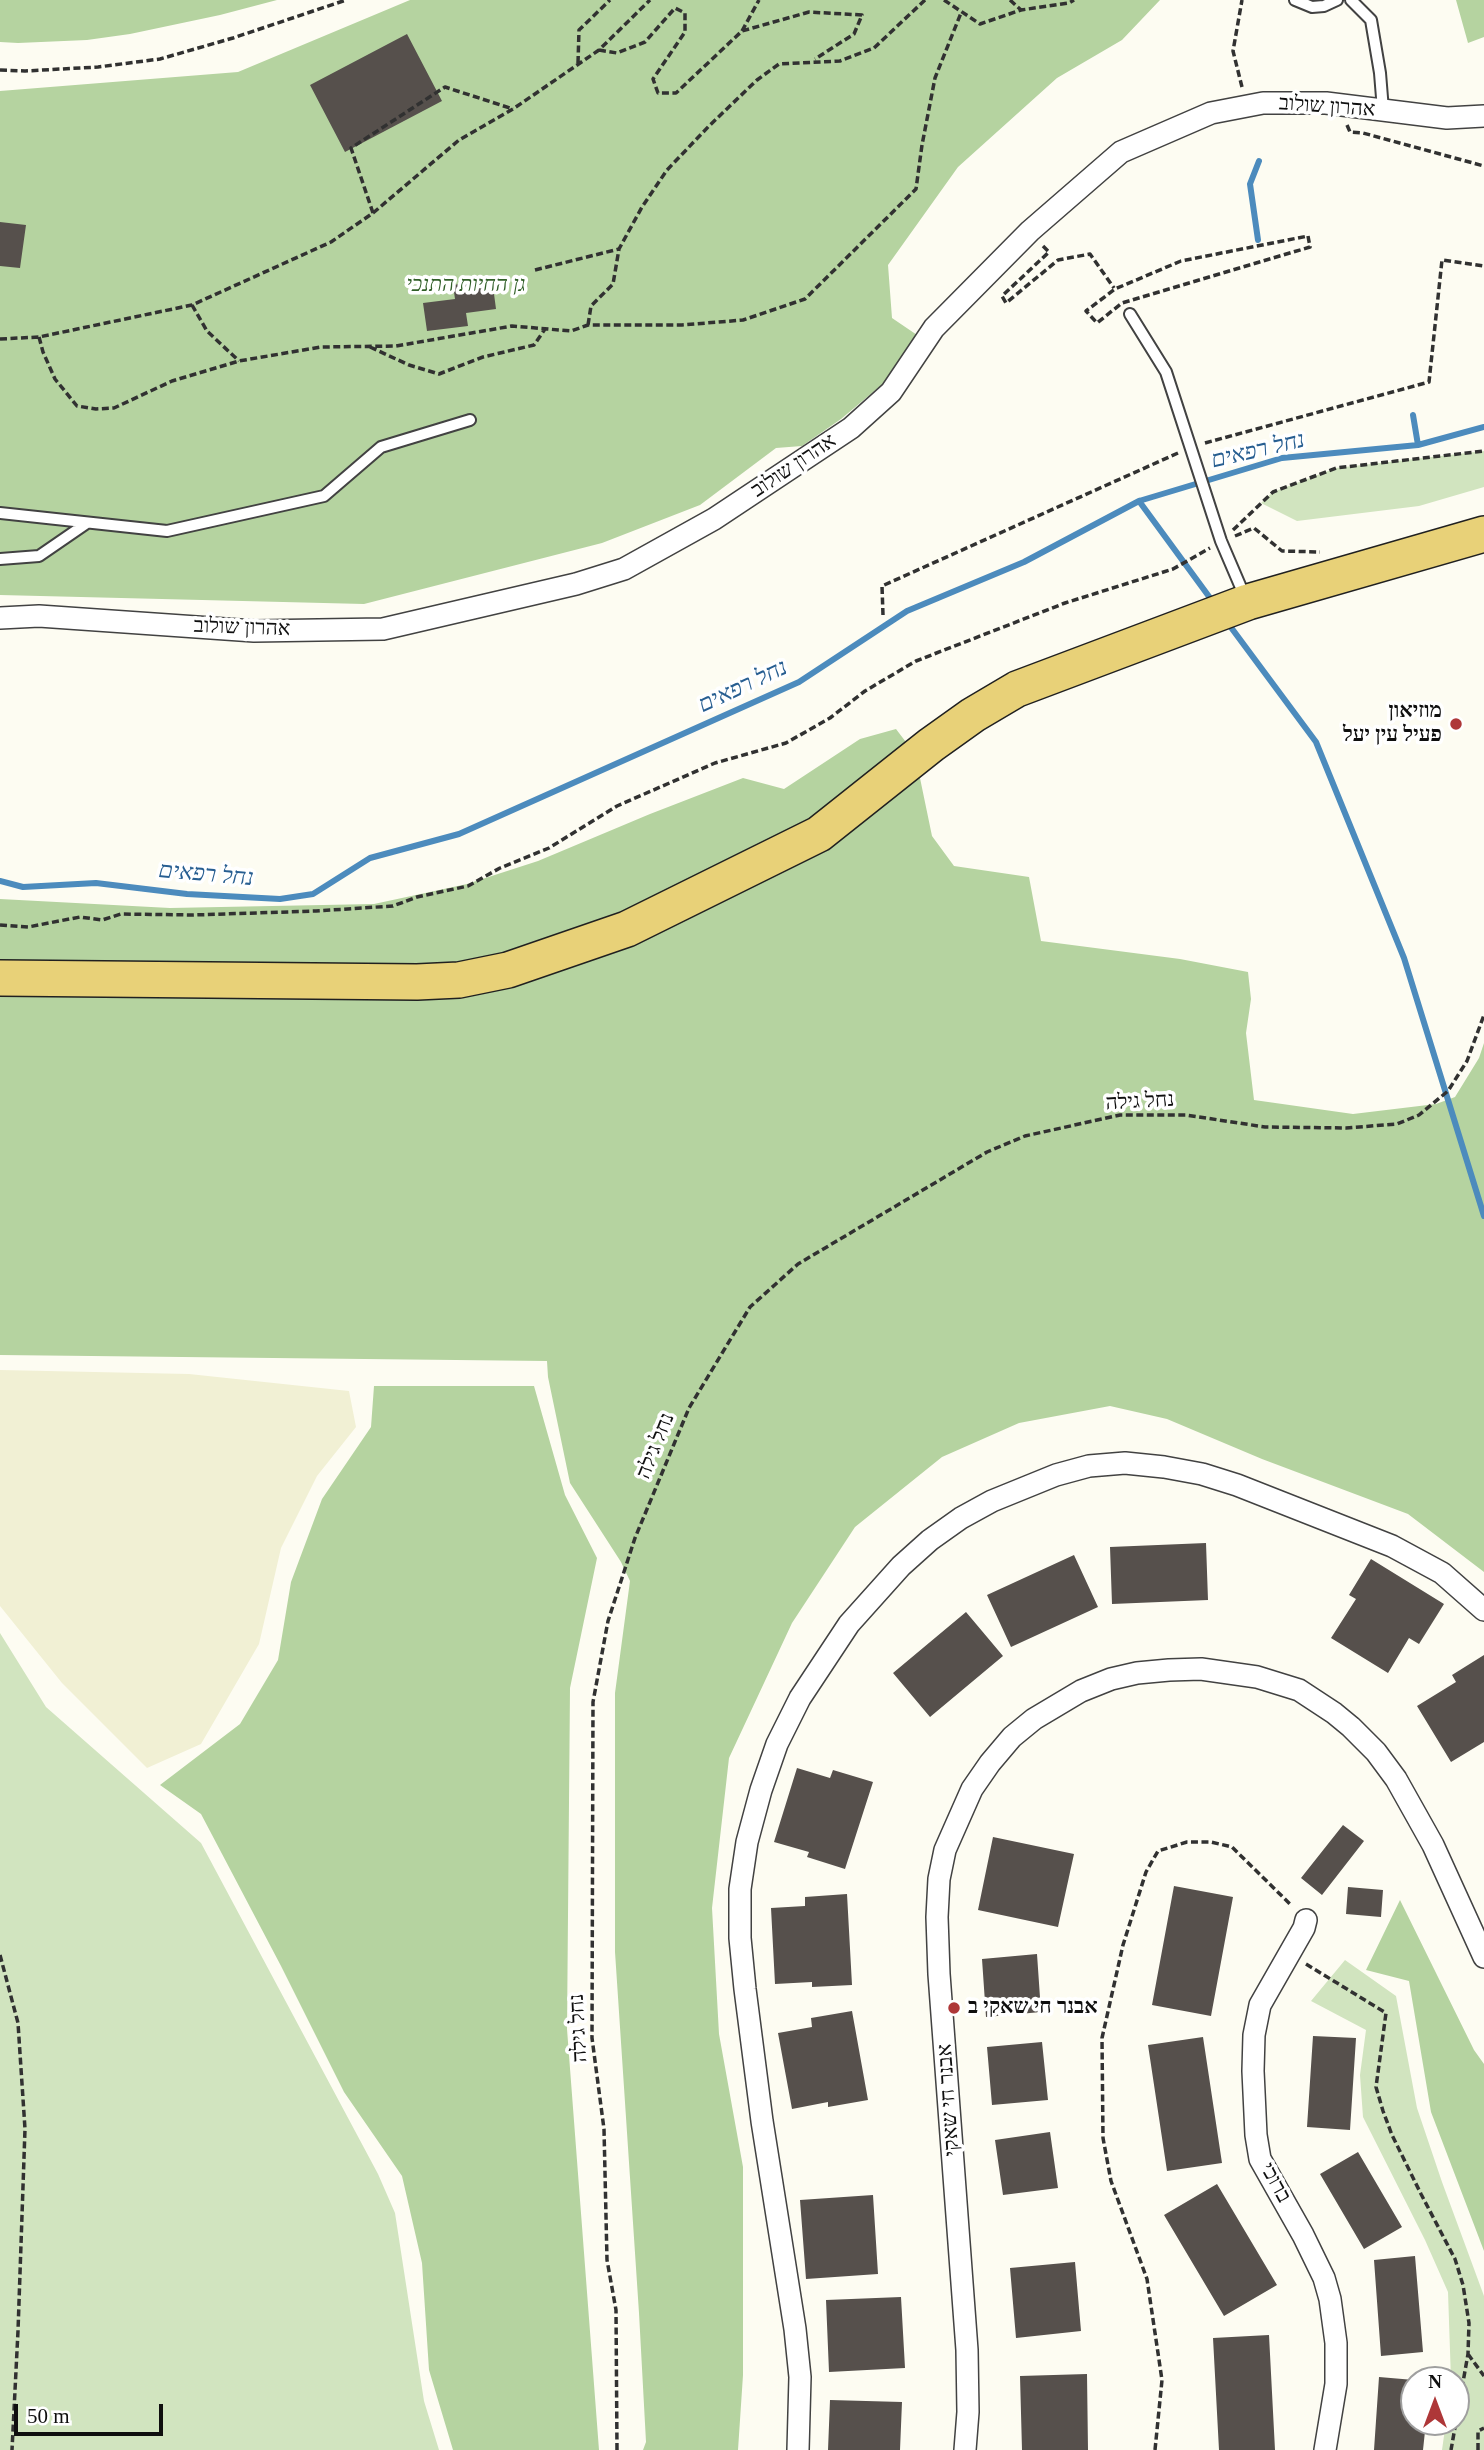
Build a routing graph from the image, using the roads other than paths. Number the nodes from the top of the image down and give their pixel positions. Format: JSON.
{"nodes":[{"id":1,"x":1295,"y":0,"type":"edge"},
{"id":2,"x":1337,"y":0,"type":"edge"},
{"id":3,"x":1351,"y":0,"type":"edge"},
{"id":4,"x":1383,"y":110,"type":"junction"},
{"id":5,"x":1484,"y":116,"type":"edge"},
{"id":6,"x":1130,"y":314,"type":"dead end"},
{"id":7,"x":470,"y":420,"type":"dead end"},
{"id":8,"x":0,"y":513,"type":"edge"},
{"id":9,"x":87,"y":523,"type":"junction"},
{"id":10,"x":1484,"y":534,"type":"edge"},
{"id":11,"x":0,"y":559,"type":"edge"},
{"id":12,"x":1230,"y":609,"type":"junction"},
{"id":13,"x":0,"y":618,"type":"edge"},
{"id":14,"x":0,"y":978,"type":"edge"},
{"id":15,"x":1484,"y":1610,"type":"edge"},
{"id":16,"x":1306,"y":1920,"type":"road end"},
{"id":17,"x":1484,"y":1957,"type":"edge"},
{"id":18,"x":798,"y":2450,"type":"edge"},
{"id":19,"x":965,"y":2450,"type":"edge"},
{"id":20,"x":1325,"y":2450,"type":"edge"}],
"edges":[{"from":1,"to":2,"type":"lane"},
{"from":3,"to":4,"type":"lane"},
{"from":4,"to":5,"type":"street","name":"אהרון שולוב"},
{"from":4,"to":13,"type":"street","name":"אהרון שולוב"},
{"from":6,"to":12,"type":"lane"},
{"from":7,"to":9,"type":"lane"},
{"from":8,"to":9,"type":"lane"},
{"from":9,"to":11,"type":"lane"},
{"from":10,"to":12,"type":"main road"},
{"from":12,"to":14,"type":"main road"},
{"from":15,"to":18,"type":"street"},
{"from":16,"to":20,"type":"street","name":"ברוכי"},
{"from":17,"to":19,"type":"street","name":"אבנר חי שאקי"}]}
